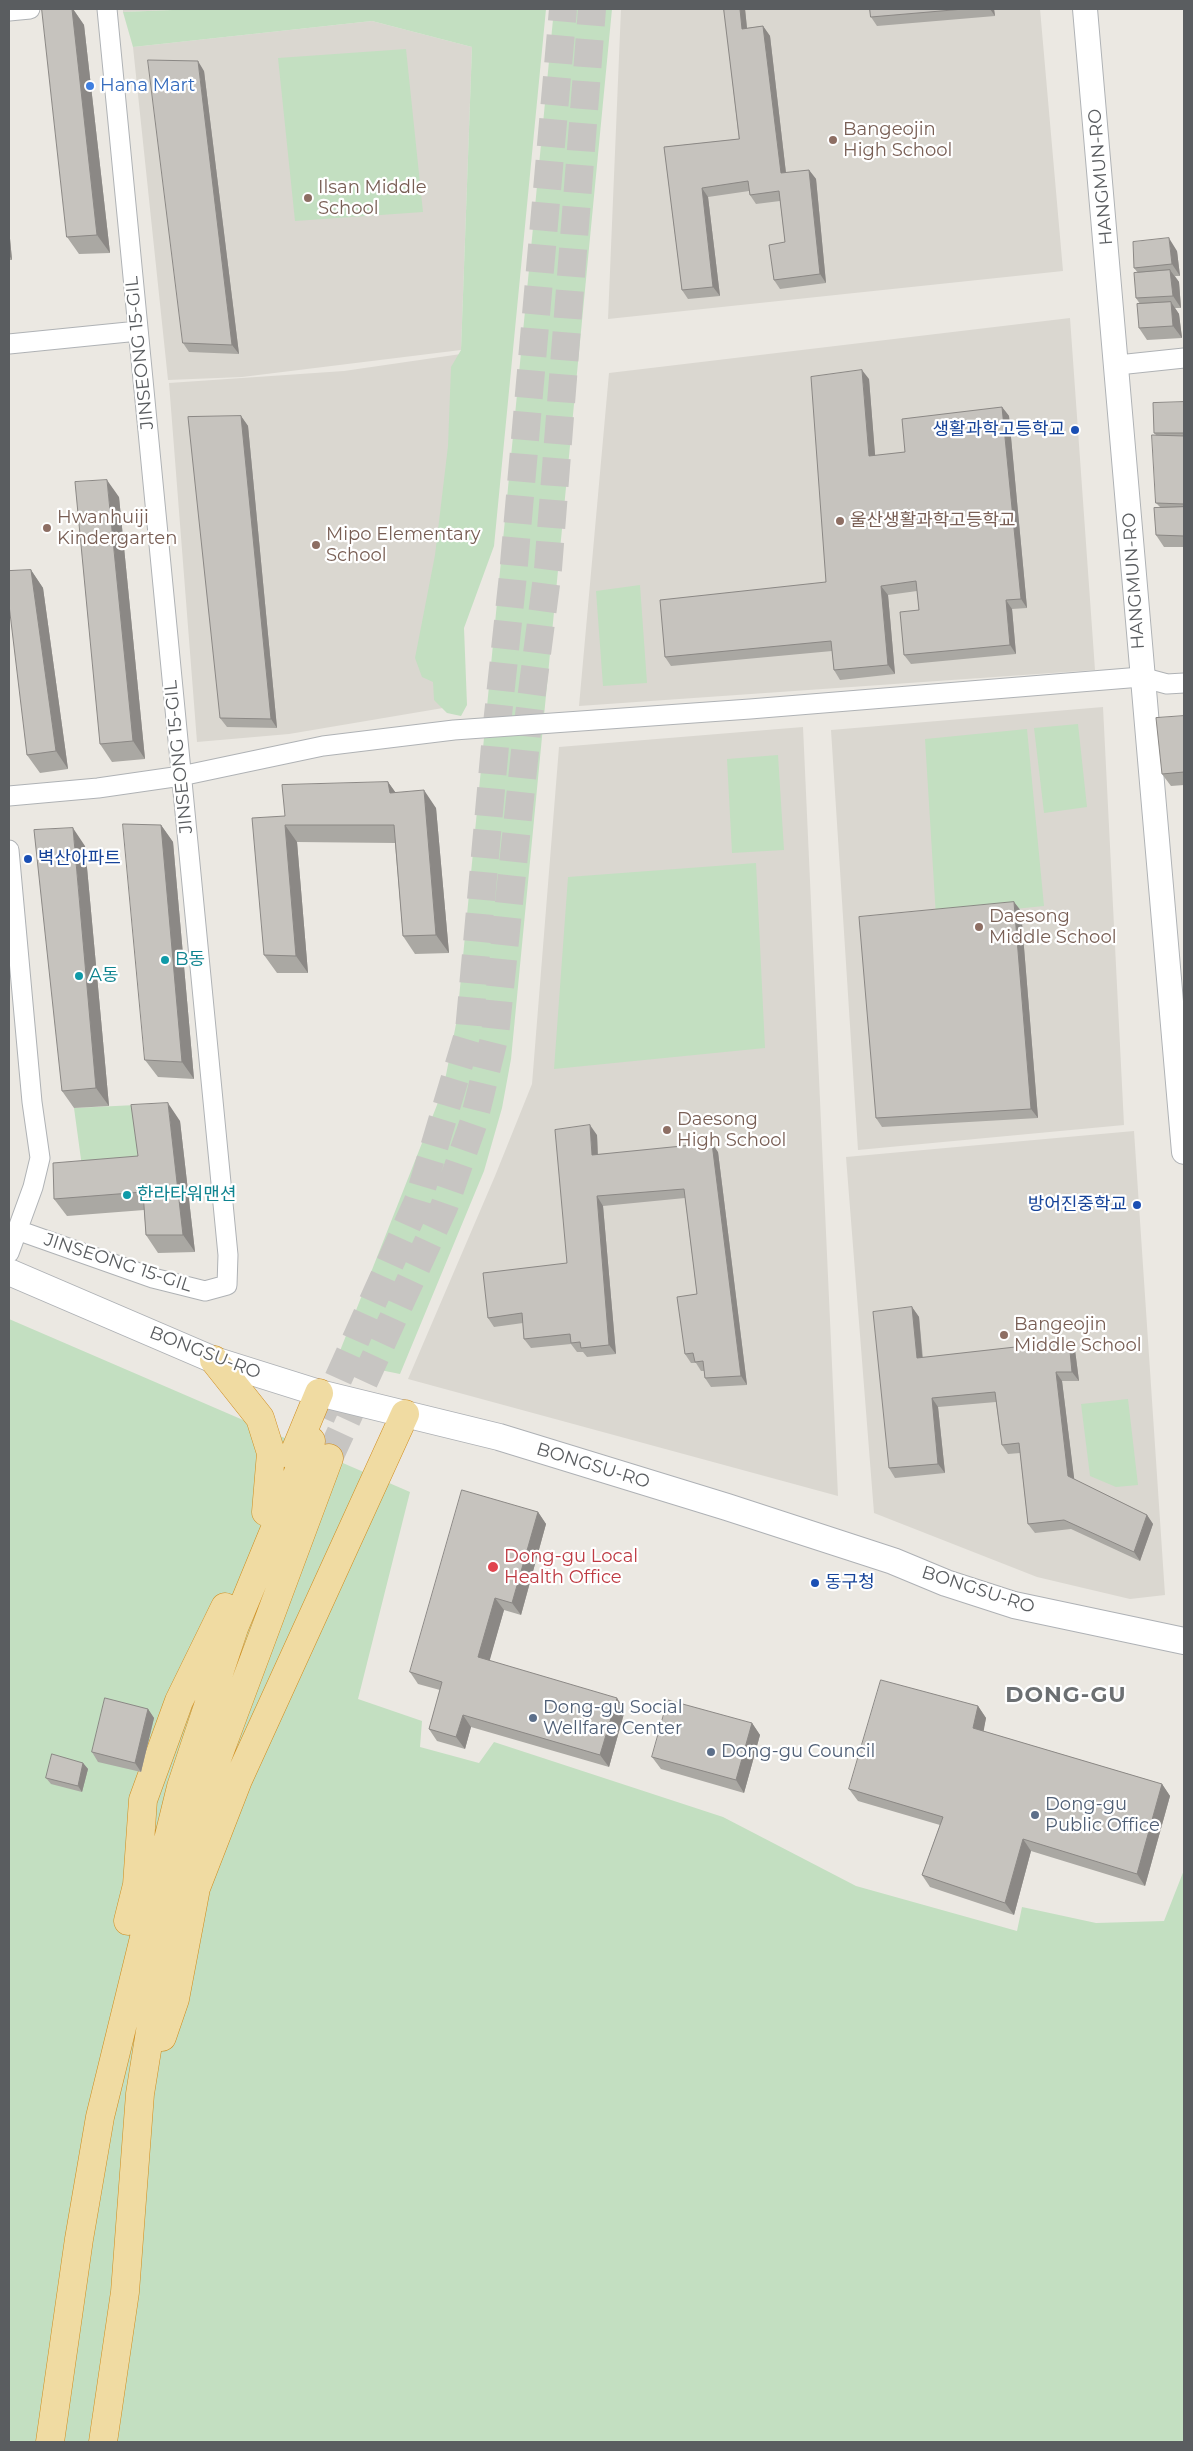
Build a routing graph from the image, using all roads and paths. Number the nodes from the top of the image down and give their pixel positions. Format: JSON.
{"nodes":[{"id":1,"x":30,"y":9,"type":"edge"},
{"id":2,"x":107,"y":9,"type":"edge"},
{"id":3,"x":1085,"y":9,"type":"edge"},
{"id":4,"x":9,"y":11,"type":"edge"},
{"id":5,"x":138,"y":332,"type":"junction"},
{"id":6,"x":9,"y":344,"type":"edge"},
{"id":7,"x":1184,"y":358,"type":"edge"},
{"id":8,"x":1118,"y":365,"type":"junction"},
{"id":9,"x":1142,"y":677,"type":"junction"},
{"id":10,"x":1184,"y":683,"type":"edge"},
{"id":11,"x":181,"y":776,"type":"junction"},
{"id":12,"x":9,"y":796,"type":"edge"},
{"id":13,"x":9,"y":850,"type":"edge"},
{"id":14,"x":1181,"y":1073,"type":"edge"},
{"id":15,"x":1184,"y":1152,"type":"edge"},
{"id":16,"x":17,"y":1230,"type":"junction"},
{"id":17,"x":9,"y":1253,"type":"edge"},
{"id":18,"x":9,"y":1272,"type":"edge"},
{"id":19,"x":214,"y":1360,"type":"junction"},
{"id":20,"x":320,"y":1393,"type":"junction"},
{"id":21,"x":405,"y":1414,"type":"junction"},
{"id":22,"x":266,"y":1512,"type":"junction"},
{"id":23,"x":1184,"y":1641,"type":"edge"},
{"id":24,"x":140,"y":2094,"type":"junction"},
{"id":25,"x":100,"y":2117,"type":"junction"},
{"id":26,"x":125,"y":2292,"type":"junction"},
{"id":27,"x":50,"y":2442,"type":"edge"},
{"id":28,"x":102,"y":2442,"type":"edge"},
{"id":29,"x":113,"y":2442,"type":"edge"}],
"edges":[{"from":1,"to":4,"type":"street"},
{"from":2,"to":5,"type":"street","name":"JINSEONG 15-GIL"},
{"from":3,"to":8,"type":"street","name":"HANGMUN-RO"},
{"from":5,"to":6,"type":"street"},
{"from":5,"to":11,"type":"street","name":"JINSEONG 15-GIL"},
{"from":7,"to":8,"type":"street"},
{"from":8,"to":9,"type":"street","name":"HANGMUN-RO"},
{"from":9,"to":10,"type":"street"},
{"from":9,"to":11,"type":"street"},
{"from":9,"to":14,"type":"street","name":"HANGMUN-RO"},
{"from":11,"to":12,"type":"street"},
{"from":11,"to":16,"type":"street","name":"JINSEONG 15-GIL"},
{"from":13,"to":16,"type":"street"},
{"from":14,"to":15,"type":"street","name":"HANGMUN-RO"},
{"from":16,"to":17,"type":"street"},
{"from":18,"to":19,"type":"main road","name":"BONGSU-RO"},
{"from":19,"to":20,"type":"main road","name":"BONGSU-RO"},
{"from":19,"to":22,"type":"highway"},
{"from":20,"to":21,"type":"main road","name":"BONGSU-RO"},
{"from":20,"to":22,"type":"highway"},
{"from":21,"to":23,"type":"main road","name":"BONGSU-RO"},
{"from":21,"to":24,"type":"highway"},
{"from":22,"to":25,"type":"highway"},
{"from":24,"to":25,"type":"highway"},
{"from":24,"to":26,"type":"highway"},
{"from":25,"to":27,"type":"highway"},
{"from":26,"to":28,"type":"highway"},
{"from":26,"to":29,"type":"highway"}]}
